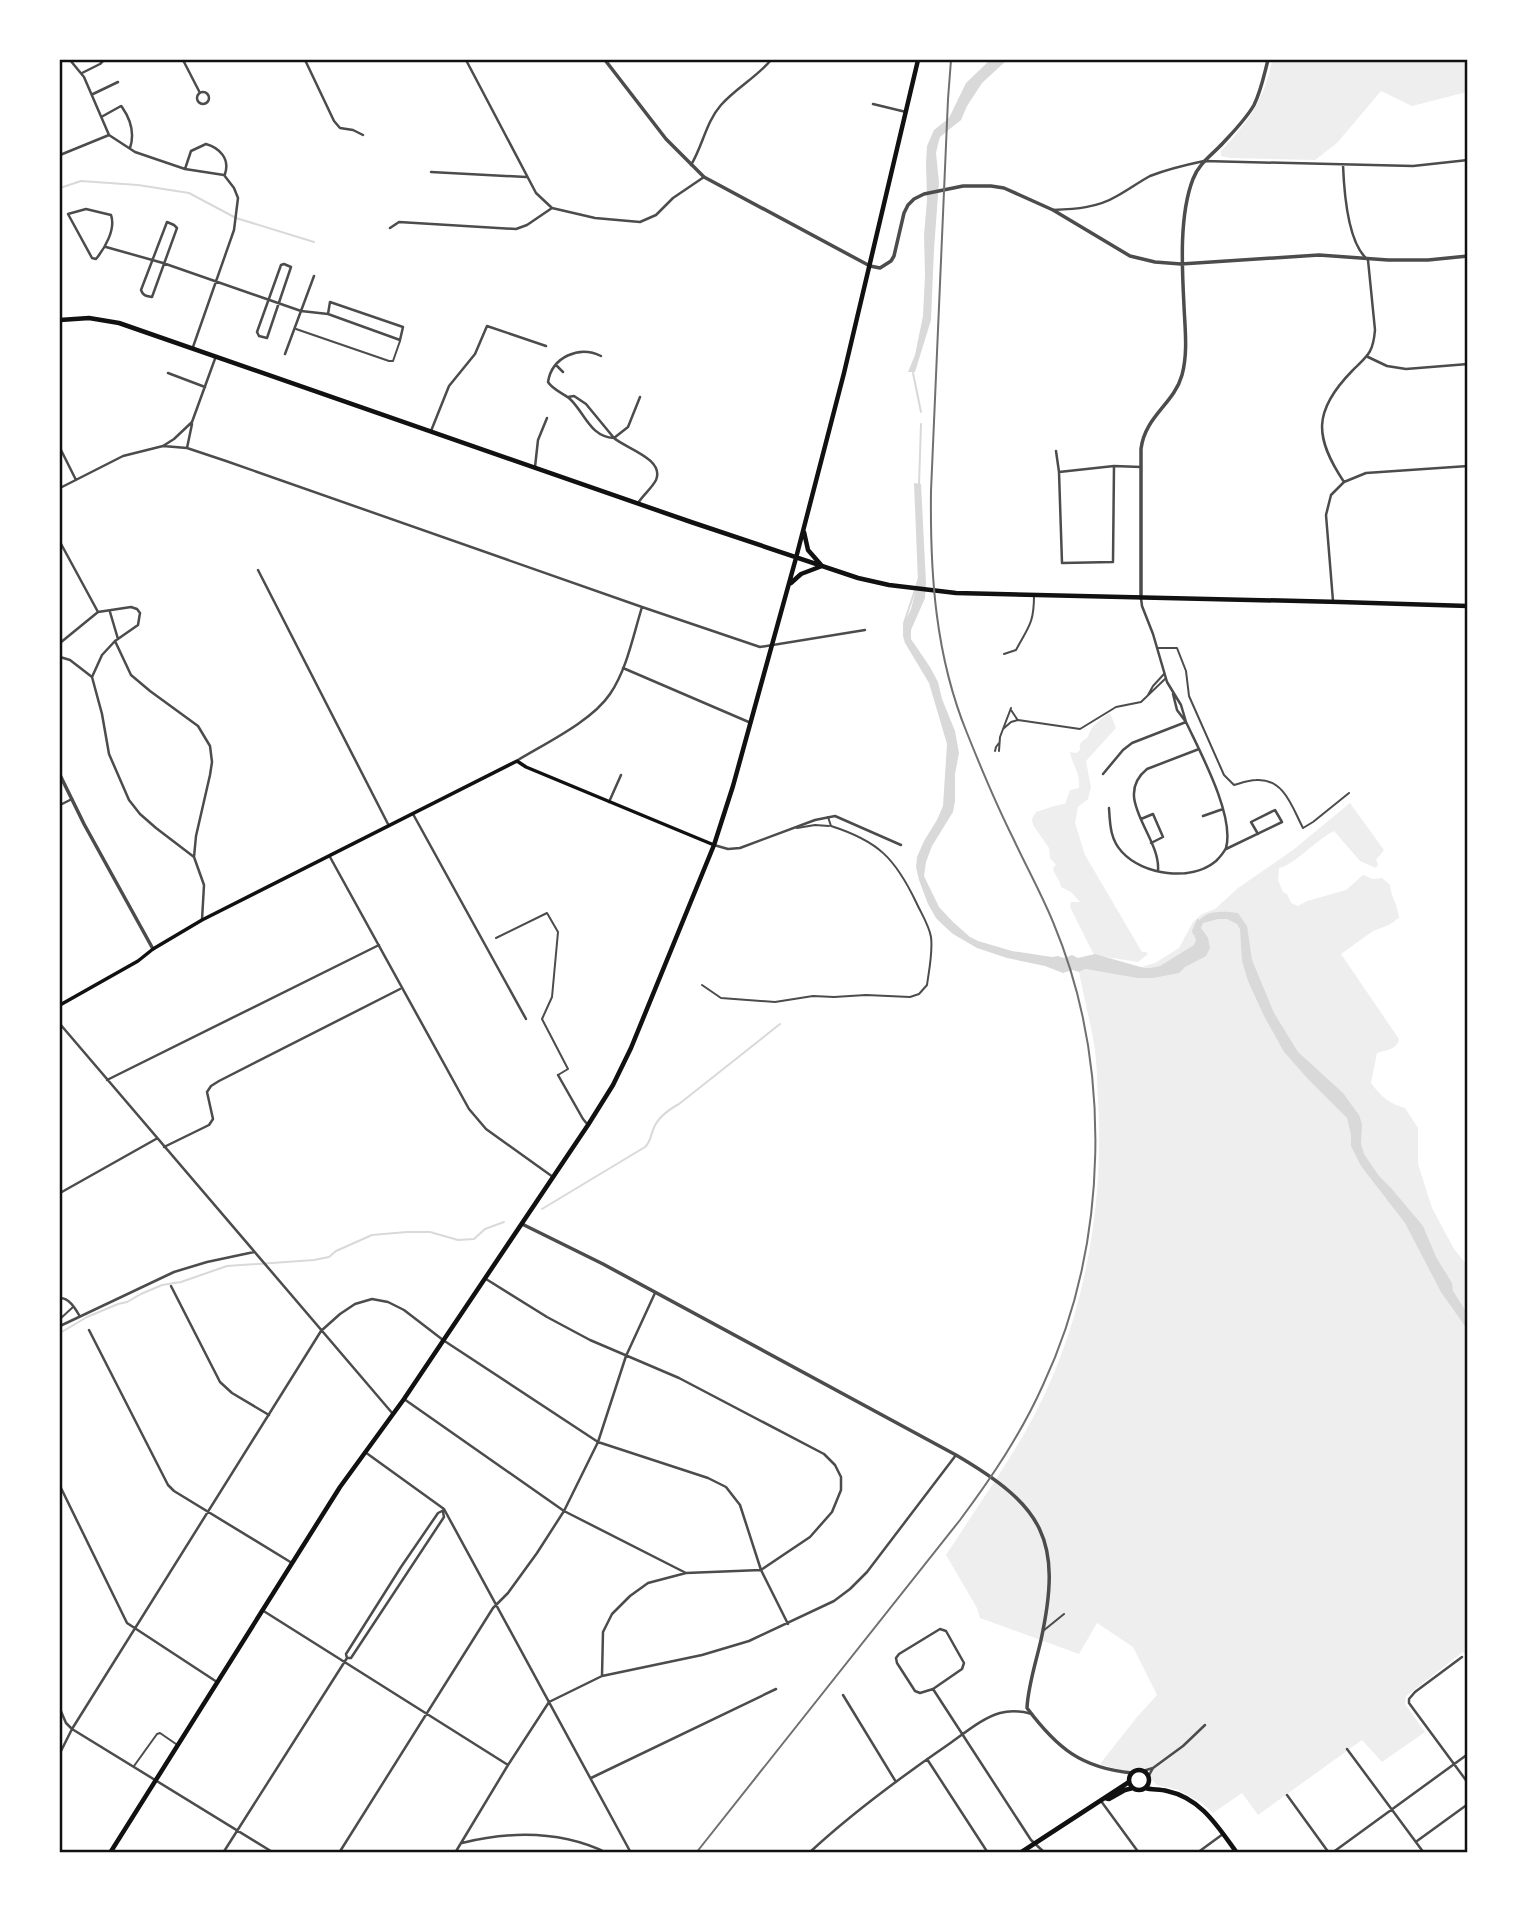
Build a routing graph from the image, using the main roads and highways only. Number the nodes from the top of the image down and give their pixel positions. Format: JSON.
{"nodes":[{"id":1,"x":918,"y":60,"type":"edge"},
{"id":2,"x":60,"y":320,"type":"edge"},
{"id":3,"x":804,"y":529,"type":"junction"},
{"id":4,"x":796,"y":558,"type":"junction"},
{"id":5,"x":823,"y":566,"type":"junction"},
{"id":6,"x":787,"y":590,"type":"junction"},
{"id":7,"x":1468,"y":607,"type":"edge"},
{"id":8,"x":714,"y":845,"type":"junction"},
{"id":9,"x":60,"y":1005,"type":"edge"},
{"id":10,"x":1148,"y":1779,"type":"junction"},
{"id":11,"x":1129,"y":1781,"type":"junction"},
{"id":12,"x":1133,"y":1788,"type":"junction"},
{"id":13,"x":1145,"y":1788,"type":"junction"},
{"id":14,"x":1163,"y":1790,"type":"junction"},
{"id":15,"x":1103,"y":1800,"type":"junction"},
{"id":16,"x":110,"y":1853,"type":"edge"},
{"id":17,"x":1020,"y":1853,"type":"edge"},
{"id":18,"x":1237,"y":1853,"type":"edge"}],
"edges":[{"from":1,"to":3,"type":"main road"},
{"from":2,"to":4,"type":"main road"},
{"from":3,"to":4,"type":"main road"},
{"from":3,"to":5,"type":"main road"},
{"from":4,"to":5,"type":"main road"},
{"from":4,"to":6,"type":"main road"},
{"from":5,"to":6,"type":"main road"},
{"from":5,"to":7,"type":"main road"},
{"from":6,"to":8,"type":"main road"},
{"from":8,"to":9,"type":"main road"},
{"from":8,"to":16,"type":"main road"},
{"from":10,"to":11,"type":"main road"},
{"from":10,"to":13,"type":"main road"},
{"from":10,"to":14,"type":"main road"},
{"from":11,"to":12,"type":"main road"},
{"from":11,"to":15,"type":"main road"},
{"from":12,"to":13,"type":"main road"},
{"from":12,"to":15,"type":"main road"},
{"from":13,"to":14,"type":"main road"},
{"from":14,"to":18,"type":"main road"},
{"from":15,"to":17,"type":"main road"}]}
